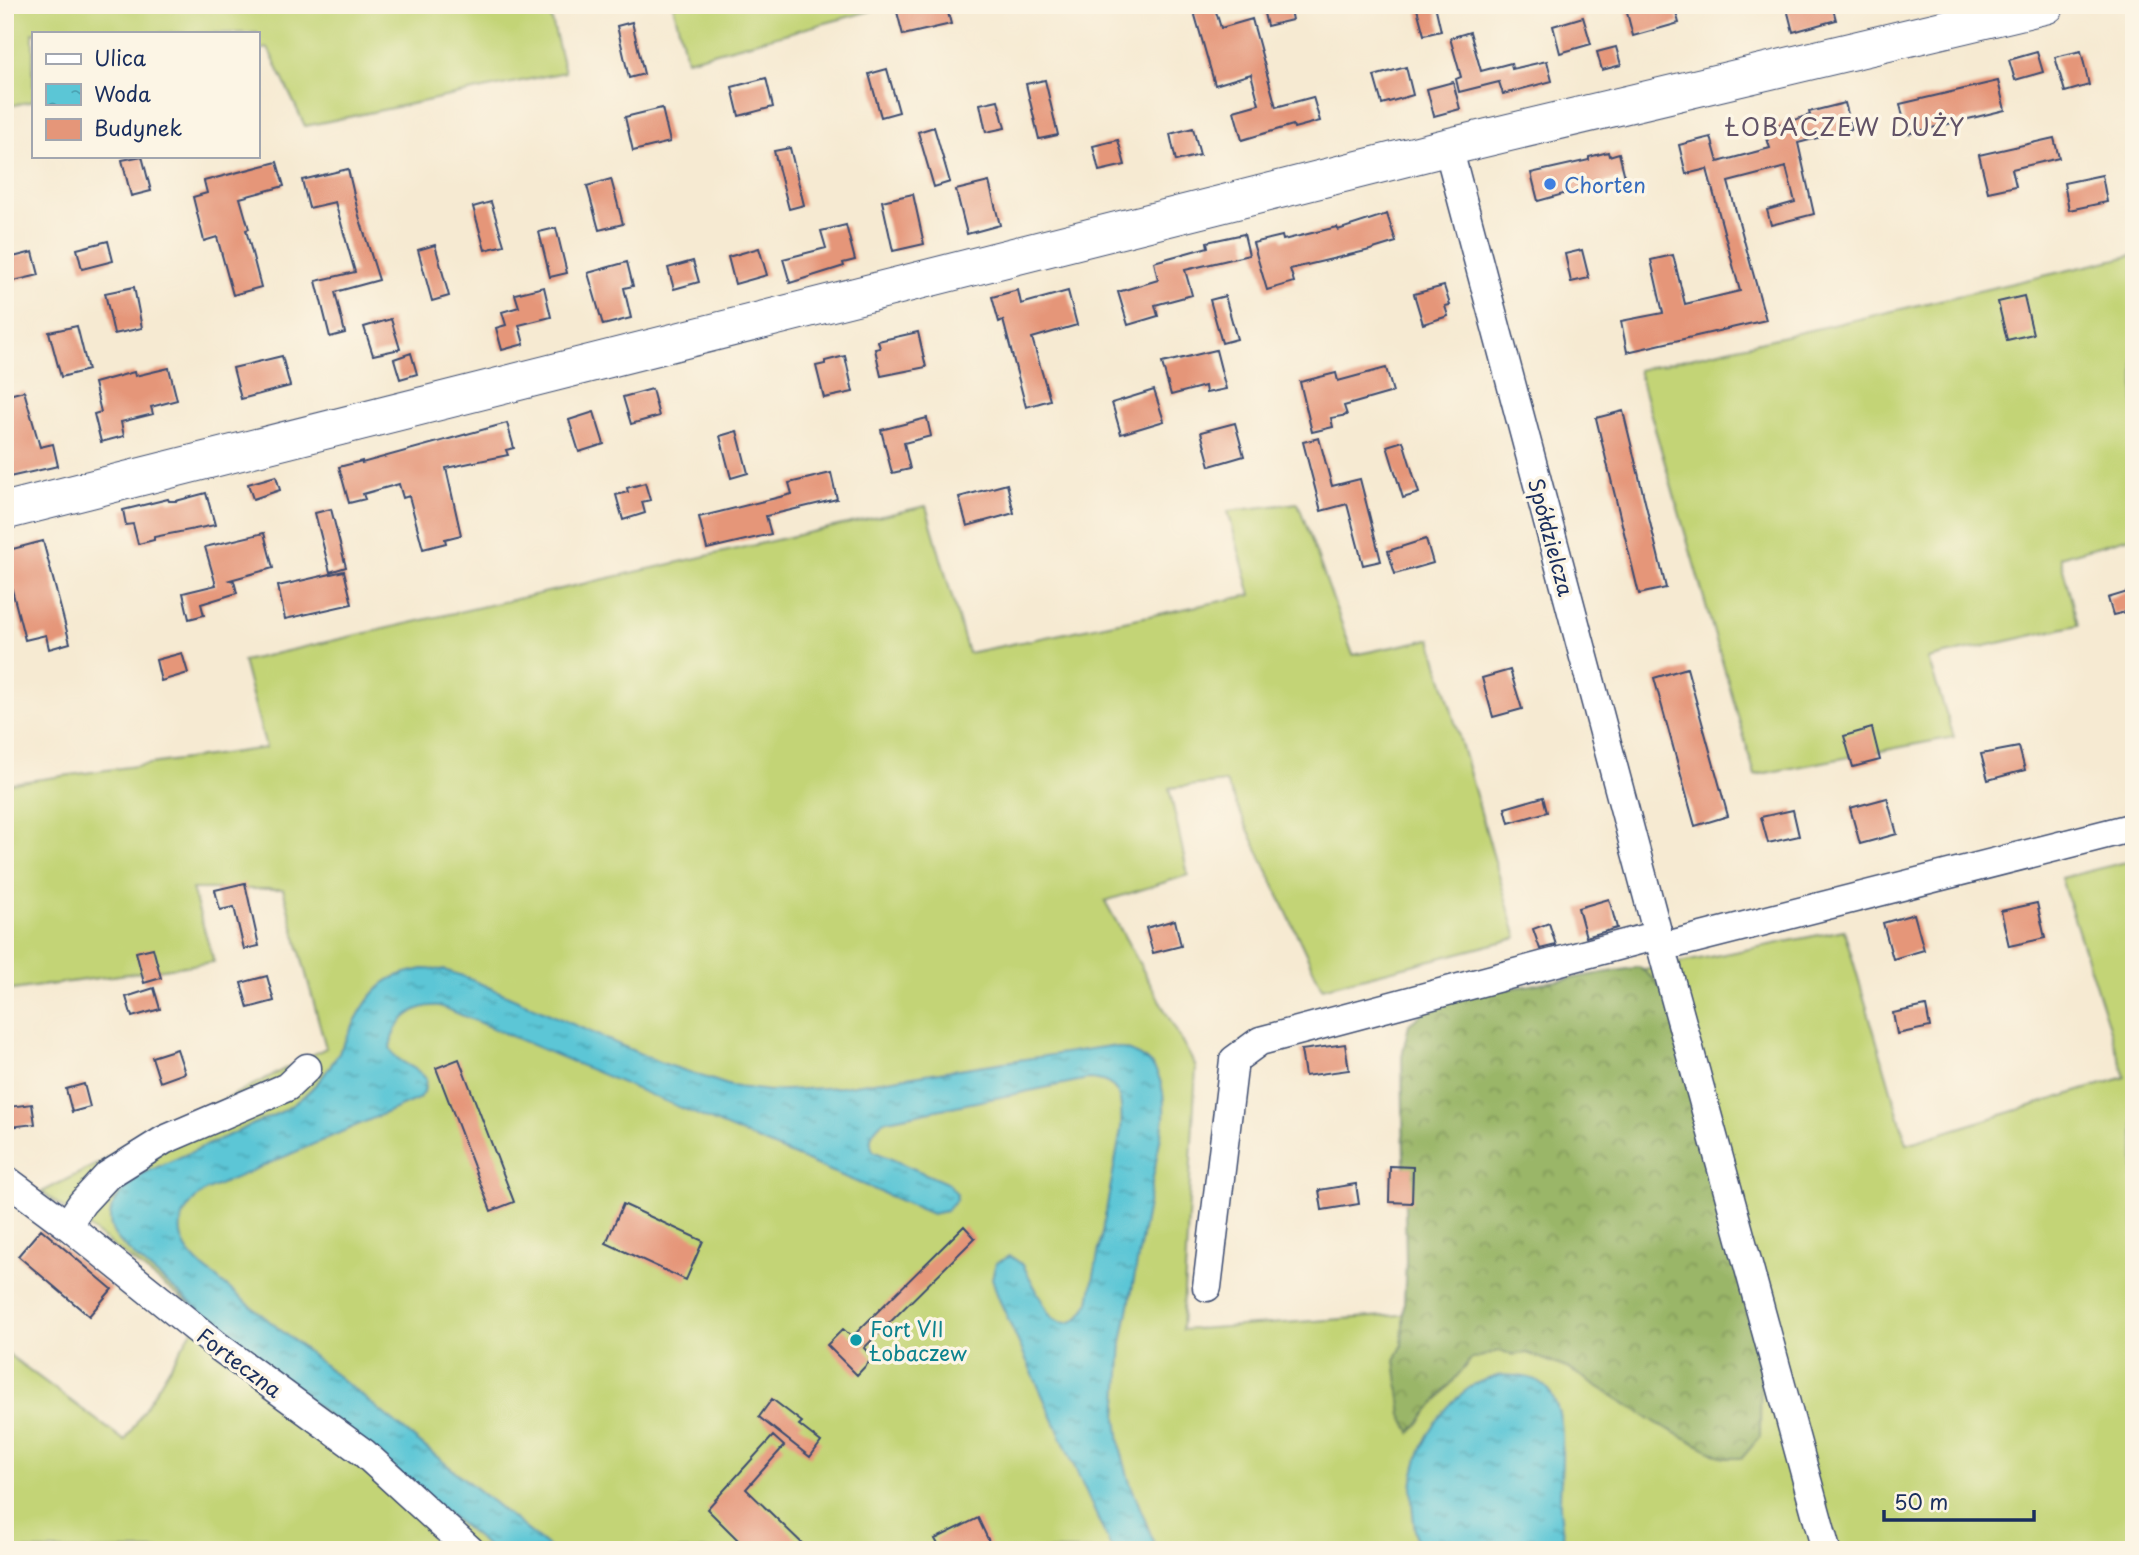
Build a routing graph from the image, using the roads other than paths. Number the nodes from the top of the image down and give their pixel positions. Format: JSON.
{"nodes":[{"id":1,"x":2046,"y":5,"type":"edge"},
{"id":2,"x":1448,"y":147,"type":"junction"},
{"id":3,"x":5,"y":511,"type":"edge"},
{"id":4,"x":2134,"y":827,"type":"edge"},
{"id":5,"x":1659,"y":937,"type":"junction"},
{"id":6,"x":307,"y":1068,"type":"dead end"},
{"id":7,"x":5,"y":1179,"type":"edge"},
{"id":8,"x":67,"y":1225,"type":"junction"},
{"id":9,"x":1207,"y":1287,"type":"dead end"},
{"id":10,"x":470,"y":1550,"type":"edge"},
{"id":11,"x":1826,"y":1550,"type":"edge"}],
"edges":[{"from":1,"to":2,"type":"main road"},
{"from":2,"to":3,"type":"main road"},
{"from":2,"to":5,"type":"street","name":"Spółdzielcza"},
{"from":4,"to":5,"type":"street"},
{"from":5,"to":9,"type":"street"},
{"from":5,"to":11,"type":"street","name":"Spółdzielcza"},
{"from":6,"to":8,"type":"street"},
{"from":7,"to":8,"type":"street","name":"Forteczna"},
{"from":8,"to":10,"type":"street","name":"Forteczna"}]}
